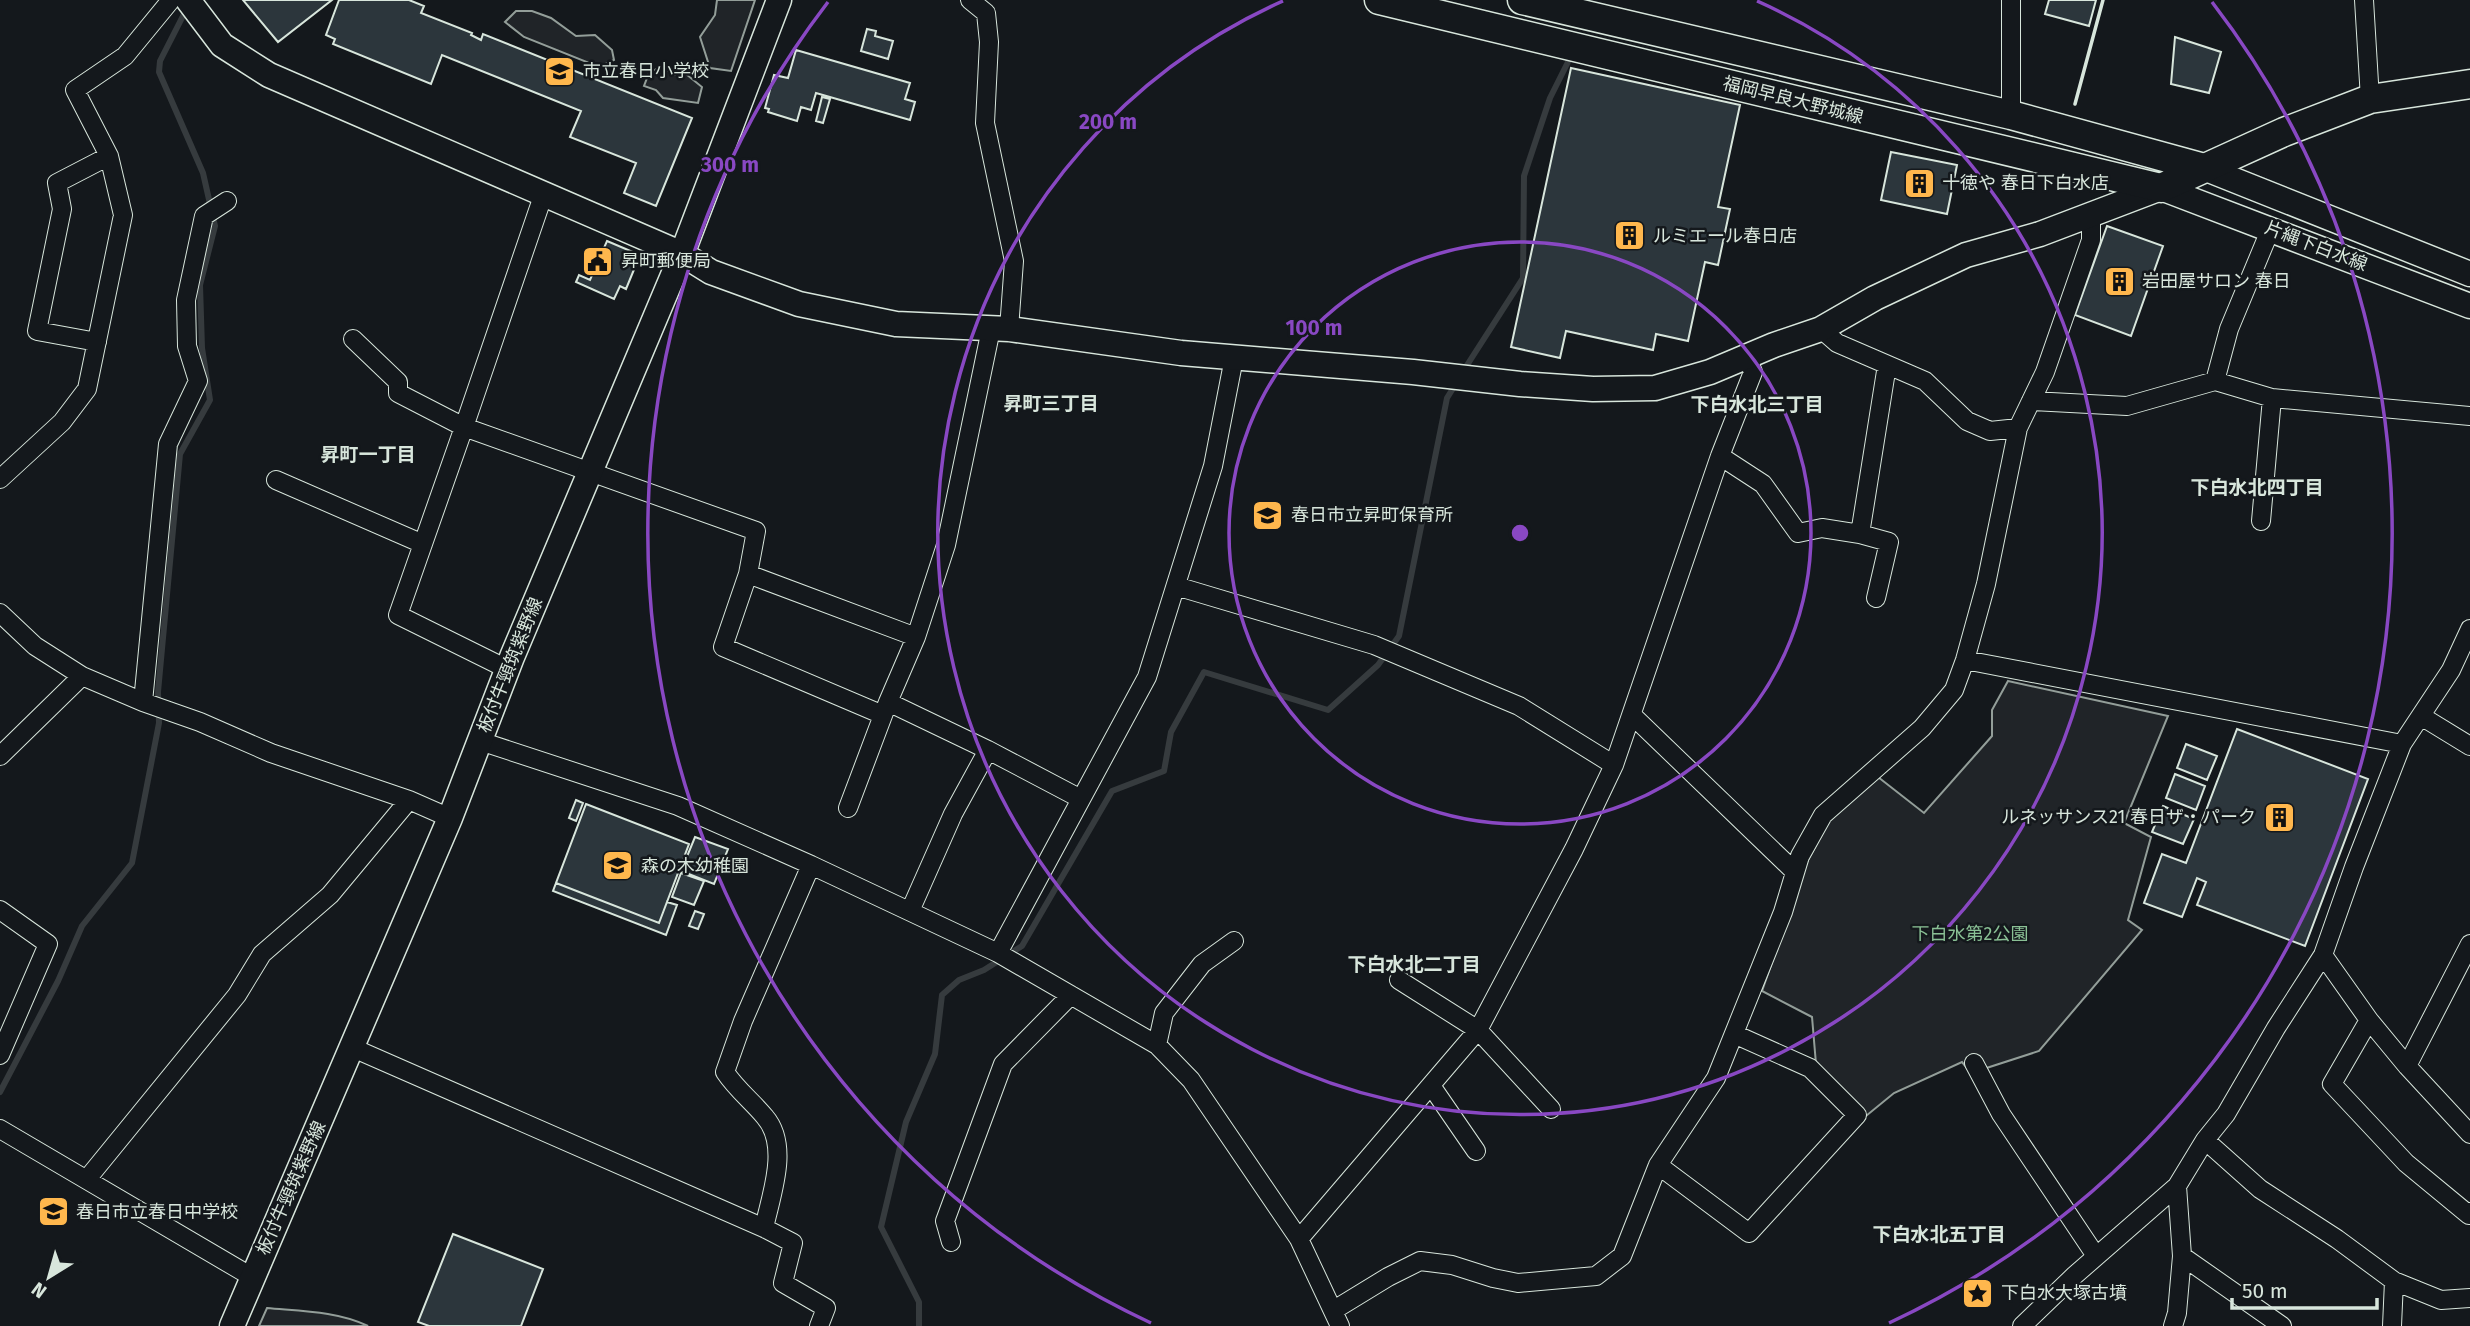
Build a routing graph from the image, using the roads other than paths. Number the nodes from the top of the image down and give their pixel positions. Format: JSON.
{"nodes":[{"id":1,"x":171,"y":0,"type":"edge"},
{"id":2,"x":188,"y":0,"type":"edge"},
{"id":3,"x":779,"y":0,"type":"edge"},
{"id":4,"x":970,"y":0,"type":"edge"},
{"id":5,"x":1379,"y":0,"type":"edge"},
{"id":6,"x":1522,"y":0,"type":"edge"},
{"id":7,"x":2011,"y":0,"type":"edge"},
{"id":8,"x":2364,"y":0,"type":"edge"},
{"id":9,"x":2470,"y":84,"type":"edge"},
{"id":10,"x":2370,"y":99,"type":"junction"},
{"id":11,"x":2011,"y":115,"type":"junction"},
{"id":12,"x":109,"y":156,"type":"junction"},
{"id":13,"x":2204,"y":168,"type":"junction"},
{"id":14,"x":2161,"y":188,"type":"junction"},
{"id":15,"x":544,"y":193,"type":"junction"},
{"id":16,"x":227,"y":201,"type":"dead end"},
{"id":17,"x":2091,"y":216,"type":"junction"},
{"id":18,"x":2271,"y":228,"type":"junction"},
{"id":19,"x":682,"y":254,"type":"junction"},
{"id":20,"x":2470,"y":274,"type":"edge"},
{"id":21,"x":2470,"y":306,"type":"edge"},
{"id":22,"x":1000,"y":329,"type":"junction"},
{"id":23,"x":1821,"y":329,"type":"junction"},
{"id":24,"x":353,"y":339,"type":"dead end"},
{"id":25,"x":97,"y":342,"type":"junction"},
{"id":26,"x":1747,"y":357,"type":"junction"},
{"id":27,"x":1234,"y":358,"type":"junction"},
{"id":28,"x":1887,"y":365,"type":"junction"},
{"id":29,"x":2215,"y":381,"type":"junction"},
{"id":30,"x":2272,"y":398,"type":"junction"},
{"id":31,"x":2031,"y":401,"type":"junction"},
{"id":32,"x":2470,"y":416,"type":"edge"},
{"id":33,"x":464,"y":427,"type":"junction"},
{"id":34,"x":2018,"y":428,"type":"junction"},
{"id":35,"x":1720,"y":456,"type":"junction"},
{"id":36,"x":590,"y":472,"type":"junction"},
{"id":37,"x":0,"y":479,"type":"edge"},
{"id":38,"x":276,"y":480,"type":"dead end"},
{"id":39,"x":2262,"y":521,"type":"dead end"},
{"id":40,"x":1860,"y":534,"type":"junction"},
{"id":41,"x":423,"y":544,"type":"junction"},
{"id":42,"x":748,"y":574,"type":"junction"},
{"id":43,"x":1176,"y":586,"type":"junction"},
{"id":44,"x":1876,"y":598,"type":"dead end"},
{"id":45,"x":0,"y":613,"type":"edge"},
{"id":46,"x":2470,"y":629,"type":"edge"},
{"id":47,"x":916,"y":637,"type":"junction"},
{"id":48,"x":1965,"y":660,"type":"junction"},
{"id":49,"x":507,"y":669,"type":"junction"},
{"id":50,"x":82,"y":676,"type":"junction"},
{"id":51,"x":143,"y":702,"type":"junction"},
{"id":52,"x":885,"y":708,"type":"junction"},
{"id":53,"x":1632,"y":715,"type":"junction"},
{"id":54,"x":2421,"y":716,"type":"junction"},
{"id":55,"x":480,"y":741,"type":"junction"},
{"id":56,"x":2402,"y":744,"type":"junction"},
{"id":57,"x":2470,"y":746,"type":"edge"},
{"id":58,"x":988,"y":750,"type":"junction"},
{"id":59,"x":0,"y":756,"type":"edge"},
{"id":60,"x":1614,"y":765,"type":"junction"},
{"id":61,"x":1081,"y":799,"type":"junction"},
{"id":62,"x":409,"y":800,"type":"junction"},
{"id":63,"x":848,"y":808,"type":"dead end"},
{"id":64,"x":450,"y":818,"type":"junction"},
{"id":65,"x":811,"y":865,"type":"junction"},
{"id":66,"x":1795,"y":872,"type":"junction"},
{"id":67,"x":0,"y":910,"type":"edge"},
{"id":68,"x":910,"y":912,"type":"junction"},
{"id":69,"x":1234,"y":942,"type":"dead end"},
{"id":70,"x":2469,"y":950,"type":"edge"},
{"id":71,"x":998,"y":953,"type":"junction"},
{"id":72,"x":2323,"y":956,"type":"junction"},
{"id":73,"x":1398,"y":980,"type":"dead end"},
{"id":74,"x":1072,"y":995,"type":"junction"},
{"id":75,"x":2369,"y":1020,"type":"junction"},
{"id":76,"x":1478,"y":1030,"type":"junction"},
{"id":77,"x":1734,"y":1034,"type":"junction"},
{"id":78,"x":1157,"y":1045,"type":"junction"},
{"id":79,"x":353,"y":1048,"type":"junction"},
{"id":80,"x":0,"y":1055,"type":"edge"},
{"id":81,"x":1973,"y":1063,"type":"dead end"},
{"id":82,"x":2407,"y":1066,"type":"junction"},
{"id":83,"x":1432,"y":1087,"type":"junction"},
{"id":84,"x":1551,"y":1109,"type":"dead end"},
{"id":85,"x":3,"y":1131,"type":"edge"},
{"id":86,"x":2470,"y":1134,"type":"edge"},
{"id":87,"x":2205,"y":1140,"type":"junction"},
{"id":88,"x":1476,"y":1151,"type":"dead end"},
{"id":89,"x":1658,"y":1165,"type":"junction"},
{"id":90,"x":87,"y":1179,"type":"junction"},
{"id":91,"x":2177,"y":1186,"type":"junction"},
{"id":92,"x":2470,"y":1212,"type":"edge"},
{"id":93,"x":764,"y":1228,"type":"junction"},
{"id":94,"x":1299,"y":1239,"type":"junction"},
{"id":95,"x":951,"y":1242,"type":"dead end"},
{"id":96,"x":2096,"y":1256,"type":"junction"},
{"id":97,"x":2182,"y":1256,"type":"junction"},
{"id":98,"x":252,"y":1277,"type":"junction"},
{"id":99,"x":2394,"y":1281,"type":"junction"},
{"id":100,"x":2470,"y":1298,"type":"edge"},
{"id":101,"x":1337,"y":1318,"type":"edge"},
{"id":102,"x":232,"y":1326,"type":"edge"},
{"id":103,"x":819,"y":1326,"type":"edge"},
{"id":104,"x":2021,"y":1326,"type":"edge"},
{"id":105,"x":2174,"y":1326,"type":"edge"},
{"id":106,"x":2282,"y":1326,"type":"edge"},
{"id":107,"x":2392,"y":1326,"type":"edge"}],
"edges":[{"from":1,"to":12,"type":"street"},
{"from":2,"to":15,"type":"street"},
{"from":3,"to":19,"type":"street","name":"板付牛頸筑紫野線"},
{"from":4,"to":22,"type":"street"},
{"from":5,"to":14,"type":"main road","name":"福岡早良大野城線"},
{"from":6,"to":11,"type":"main road","name":"福岡早良大野城線"},
{"from":7,"to":11,"type":"street"},
{"from":8,"to":10,"type":"street"},
{"from":9,"to":10,"type":"main road"},
{"from":10,"to":13,"type":"main road"},
{"from":11,"to":13,"type":"main road","name":"福岡早良大野城線"},
{"from":12,"to":25,"type":"street"},
{"from":12,"to":25,"type":"street"},
{"from":13,"to":14,"type":"main road"},
{"from":13,"to":20,"type":"street","name":"片縄下白水線"},
{"from":14,"to":17,"type":"street"},
{"from":14,"to":18,"type":"street","name":"片縄下白水線"},
{"from":15,"to":19,"type":"street"},
{"from":15,"to":33,"type":"street"},
{"from":16,"to":51,"type":"street"},
{"from":17,"to":23,"type":"street"},
{"from":17,"to":31,"type":"street"},
{"from":18,"to":21,"type":"street","name":"片縄下白水線"},
{"from":18,"to":29,"type":"street"},
{"from":19,"to":22,"type":"street"},
{"from":19,"to":36,"type":"street","name":"板付牛頸筑紫野線"},
{"from":22,"to":27,"type":"street"},
{"from":22,"to":47,"type":"street"},
{"from":23,"to":26,"type":"street"},
{"from":23,"to":28,"type":"street"},
{"from":24,"to":33,"type":"street"},
{"from":25,"to":37,"type":"street"},
{"from":26,"to":27,"type":"street"},
{"from":26,"to":35,"type":"street"},
{"from":27,"to":43,"type":"street"},
{"from":28,"to":34,"type":"street"},
{"from":28,"to":40,"type":"street"},
{"from":29,"to":30,"type":"street"},
{"from":29,"to":31,"type":"street"},
{"from":30,"to":32,"type":"street"},
{"from":30,"to":39,"type":"street"},
{"from":31,"to":34,"type":"street"},
{"from":33,"to":36,"type":"street"},
{"from":33,"to":41,"type":"street"},
{"from":34,"to":48,"type":"street"},
{"from":35,"to":40,"type":"street"},
{"from":35,"to":53,"type":"street"},
{"from":36,"to":42,"type":"street"},
{"from":36,"to":49,"type":"street","name":"板付牛頸筑紫野線"},
{"from":38,"to":41,"type":"street"},
{"from":40,"to":44,"type":"street"},
{"from":41,"to":49,"type":"street"},
{"from":42,"to":47,"type":"street"},
{"from":42,"to":52,"type":"street"},
{"from":43,"to":60,"type":"street"},
{"from":43,"to":61,"type":"street"},
{"from":45,"to":50,"type":"street"},
{"from":46,"to":54,"type":"street"},
{"from":47,"to":52,"type":"street"},
{"from":48,"to":56,"type":"street"},
{"from":48,"to":66,"type":"street"},
{"from":49,"to":55,"type":"street","name":"板付牛頸筑紫野線"},
{"from":50,"to":51,"type":"street"},
{"from":50,"to":59,"type":"street"},
{"from":51,"to":62,"type":"street"},
{"from":52,"to":58,"type":"street"},
{"from":52,"to":63,"type":"street"},
{"from":53,"to":60,"type":"street"},
{"from":53,"to":66,"type":"street"},
{"from":54,"to":56,"type":"street"},
{"from":54,"to":57,"type":"street"},
{"from":55,"to":64,"type":"street","name":"板付牛頸筑紫野線"},
{"from":55,"to":65,"type":"street"},
{"from":56,"to":72,"type":"street"},
{"from":58,"to":61,"type":"street"},
{"from":58,"to":68,"type":"street"},
{"from":60,"to":76,"type":"street"},
{"from":61,"to":71,"type":"street"},
{"from":62,"to":64,"type":"street"},
{"from":62,"to":90,"type":"street"},
{"from":64,"to":79,"type":"street","name":"板付牛頸筑紫野線"},
{"from":65,"to":68,"type":"street"},
{"from":65,"to":93,"type":"street"},
{"from":66,"to":77,"type":"street"},
{"from":67,"to":80,"type":"street"},
{"from":68,"to":71,"type":"street"},
{"from":69,"to":78,"type":"street"},
{"from":70,"to":82,"type":"street"},
{"from":71,"to":74,"type":"street"},
{"from":72,"to":75,"type":"street"},
{"from":72,"to":87,"type":"street"},
{"from":73,"to":76,"type":"street"},
{"from":74,"to":78,"type":"street"},
{"from":74,"to":95,"type":"street"},
{"from":75,"to":82,"type":"street"},
{"from":75,"to":92,"type":"street"},
{"from":76,"to":83,"type":"street"},
{"from":76,"to":84,"type":"street"},
{"from":77,"to":89,"type":"street"},
{"from":77,"to":89,"type":"street"},
{"from":78,"to":94,"type":"street"},
{"from":79,"to":93,"type":"street"},
{"from":79,"to":98,"type":"street","name":"板付牛頸筑紫野線"},
{"from":81,"to":96,"type":"street"},
{"from":82,"to":86,"type":"street"},
{"from":83,"to":88,"type":"street"},
{"from":83,"to":94,"type":"street"},
{"from":85,"to":90,"type":"street"},
{"from":87,"to":91,"type":"street"},
{"from":87,"to":99,"type":"street"},
{"from":89,"to":101,"type":"street"},
{"from":90,"to":98,"type":"street"},
{"from":91,"to":96,"type":"street"},
{"from":91,"to":97,"type":"street"},
{"from":93,"to":103,"type":"street"},
{"from":94,"to":101,"type":"street"},
{"from":96,"to":104,"type":"street"},
{"from":97,"to":105,"type":"street"},
{"from":97,"to":106,"type":"street"},
{"from":98,"to":102,"type":"street","name":"板付牛頸筑紫野線"},
{"from":99,"to":100,"type":"street"},
{"from":99,"to":107,"type":"street"}]}
